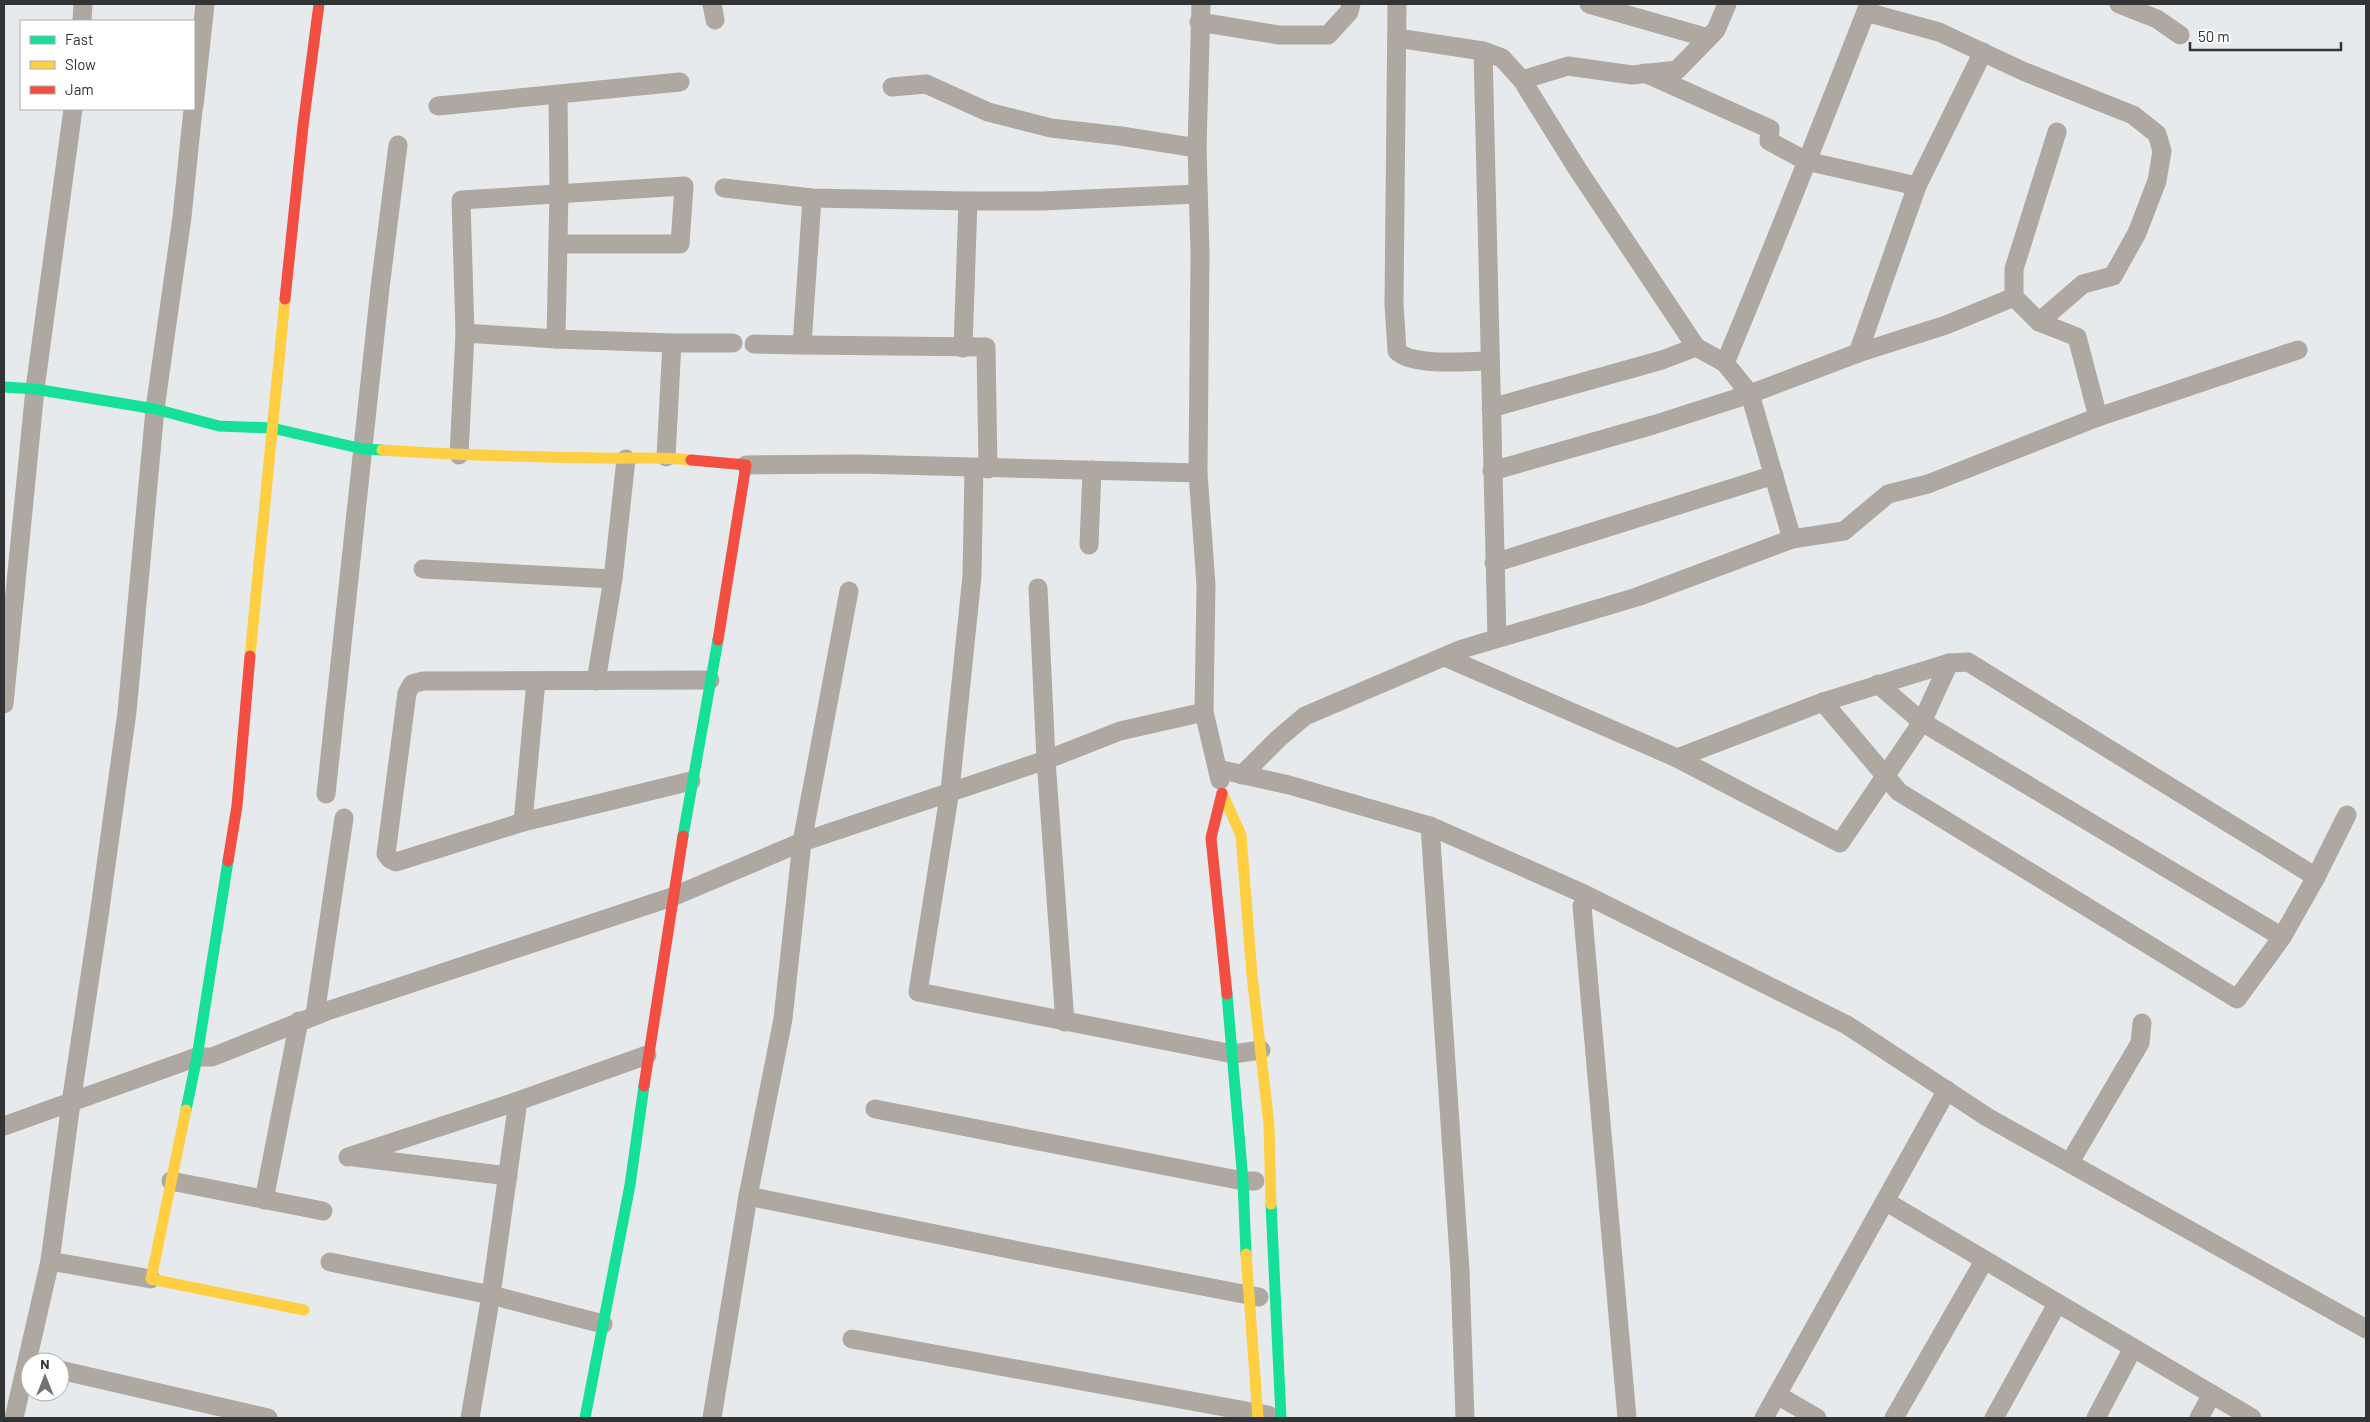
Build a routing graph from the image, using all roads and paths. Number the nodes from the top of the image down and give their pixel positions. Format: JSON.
{"nodes":[{"id":1,"x":83,"y":4,"type":"edge"},
{"id":2,"x":205,"y":4,"type":"edge"},
{"id":3,"x":319,"y":4,"type":"edge"},
{"id":4,"x":1351,"y":4,"type":"edge"},
{"id":5,"x":1397,"y":4,"type":"edge"},
{"id":6,"x":1589,"y":4,"type":"edge"},
{"id":7,"x":1726,"y":4,"type":"edge"},
{"id":8,"x":2119,"y":4,"type":"edge"},
{"id":9,"x":1868,"y":8,"type":"edge"},
{"id":10,"x":1200,"y":13,"type":"edge"},
{"id":11,"x":82,"y":20,"type":"edge"},
{"id":12,"x":2180,"y":35,"type":"dead end"},
{"id":13,"x":1397,"y":38,"type":"junction"},
{"id":14,"x":1708,"y":38,"type":"junction"},
{"id":15,"x":1483,"y":51,"type":"junction"},
{"id":16,"x":1983,"y":52,"type":"junction"},
{"id":17,"x":1645,"y":73,"type":"junction"},
{"id":18,"x":1522,"y":80,"type":"junction"},
{"id":19,"x":680,"y":82,"type":"dead end"},
{"id":20,"x":892,"y":87,"type":"dead end"},
{"id":21,"x":558,"y":95,"type":"junction"},
{"id":22,"x":195,"y":99,"type":"edge"},
{"id":23,"x":438,"y":106,"type":"dead end"},
{"id":24,"x":73,"y":110,"type":"edge"},
{"id":25,"x":194,"y":110,"type":"edge"},
{"id":26,"x":2057,"y":132,"type":"dead end"},
{"id":27,"x":398,"y":145,"type":"dead end"},
{"id":28,"x":1198,"y":148,"type":"junction"},
{"id":29,"x":1806,"y":161,"type":"junction"},
{"id":30,"x":1916,"y":186,"type":"junction"},
{"id":31,"x":724,"y":188,"type":"dead end"},
{"id":32,"x":559,"y":192,"type":"junction"},
{"id":33,"x":1198,"y":194,"type":"junction"},
{"id":34,"x":812,"y":198,"type":"junction"},
{"id":35,"x":968,"y":201,"type":"junction"},
{"id":36,"x":558,"y":244,"type":"junction"},
{"id":37,"x":2014,"y":298,"type":"junction"},
{"id":38,"x":2039,"y":322,"type":"junction"},
{"id":39,"x":465,"y":333,"type":"junction"},
{"id":40,"x":556,"y":339,"type":"junction"},
{"id":41,"x":672,"y":343,"type":"junction"},
{"id":42,"x":733,"y":343,"type":"dead end"},
{"id":43,"x":754,"y":344,"type":"dead end"},
{"id":44,"x":802,"y":345,"type":"junction"},
{"id":45,"x":1696,"y":347,"type":"junction"},
{"id":46,"x":963,"y":348,"type":"junction"},
{"id":47,"x":2298,"y":350,"type":"dead end"},
{"id":48,"x":1858,"y":353,"type":"junction"},
{"id":49,"x":1489,"y":361,"type":"junction"},
{"id":50,"x":1725,"y":363,"type":"junction"},
{"id":51,"x":4,"y":387,"type":"edge"},
{"id":52,"x":35,"y":389,"type":"junction"},
{"id":53,"x":1750,"y":394,"type":"junction"},
{"id":54,"x":1491,"y":408,"type":"junction"},
{"id":55,"x":156,"y":409,"type":"junction"},
{"id":56,"x":2098,"y":417,"type":"junction"},
{"id":57,"x":272,"y":428,"type":"junction"},
{"id":58,"x":363,"y":449,"type":"junction"},
{"id":59,"x":459,"y":455,"type":"junction"},
{"id":60,"x":666,"y":457,"type":"junction"},
{"id":61,"x":626,"y":459,"type":"junction"},
{"id":62,"x":746,"y":466,"type":"junction"},
{"id":63,"x":981,"y":469,"type":"junction"},
{"id":64,"x":1092,"y":470,"type":"junction"},
{"id":65,"x":1492,"y":472,"type":"junction"},
{"id":66,"x":1198,"y":473,"type":"junction"},
{"id":67,"x":1774,"y":476,"type":"junction"},
{"id":68,"x":1792,"y":539,"type":"junction"},
{"id":69,"x":1089,"y":546,"type":"dead end"},
{"id":70,"x":1494,"y":563,"type":"junction"},
{"id":71,"x":424,"y":569,"type":"dead end"},
{"id":72,"x":613,"y":579,"type":"junction"},
{"id":73,"x":1038,"y":588,"type":"dead end"},
{"id":74,"x":849,"y":591,"type":"dead end"},
{"id":75,"x":1497,"y":638,"type":"junction"},
{"id":76,"x":1445,"y":656,"type":"junction"},
{"id":77,"x":1948,"y":663,"type":"junction"},
{"id":78,"x":710,"y":680,"type":"junction"},
{"id":79,"x":536,"y":681,"type":"junction"},
{"id":80,"x":596,"y":681,"type":"junction"},
{"id":81,"x":1878,"y":684,"type":"junction"},
{"id":82,"x":1823,"y":702,"type":"junction"},
{"id":83,"x":4,"y":704,"type":"edge"},
{"id":84,"x":1204,"y":712,"type":"junction"},
{"id":85,"x":1922,"y":722,"type":"junction"},
{"id":86,"x":1677,"y":758,"type":"junction"},
{"id":87,"x":1046,"y":760,"type":"junction"},
{"id":88,"x":1218,"y":769,"type":"junction"},
{"id":89,"x":1242,"y":775,"type":"junction"},
{"id":90,"x":1885,"y":775,"type":"junction"},
{"id":91,"x":691,"y":781,"type":"junction"},
{"id":92,"x":950,"y":790,"type":"junction"},
{"id":93,"x":1222,"y":793,"type":"junction"},
{"id":94,"x":326,"y":794,"type":"dead end"},
{"id":95,"x":2346,"y":815,"type":"dead end"},
{"id":96,"x":344,"y":818,"type":"dead end"},
{"id":97,"x":523,"y":822,"type":"junction"},
{"id":98,"x":1430,"y":826,"type":"junction"},
{"id":99,"x":802,"y":842,"type":"junction"},
{"id":100,"x":2316,"y":877,"type":"junction"},
{"id":101,"x":672,"y":897,"type":"junction"},
{"id":102,"x":1582,"y":906,"type":"dead end"},
{"id":103,"x":2282,"y":937,"type":"junction"},
{"id":104,"x":307,"y":1018,"type":"junction"},
{"id":105,"x":1065,"y":1022,"type":"junction"},
{"id":106,"x":2142,"y":1023,"type":"dead end"},
{"id":107,"x":1261,"y":1050,"type":"junction"},
{"id":108,"x":1233,"y":1054,"type":"junction"},
{"id":109,"x":647,"y":1055,"type":"junction"},
{"id":110,"x":197,"y":1058,"type":"junction"},
{"id":111,"x":1947,"y":1090,"type":"junction"},
{"id":112,"x":518,"y":1101,"type":"junction"},
{"id":113,"x":71,"y":1103,"type":"junction"},
{"id":114,"x":876,"y":1109,"type":"dead end"},
{"id":115,"x":4,"y":1126,"type":"edge"},
{"id":116,"x":2070,"y":1162,"type":"junction"},
{"id":117,"x":508,"y":1176,"type":"junction"},
{"id":118,"x":172,"y":1181,"type":"junction"},
{"id":119,"x":1243,"y":1181,"type":"junction"},
{"id":120,"x":1271,"y":1181,"type":"junction"},
{"id":121,"x":748,"y":1196,"type":"junction"},
{"id":122,"x":264,"y":1200,"type":"junction"},
{"id":123,"x":1884,"y":1201,"type":"junction"},
{"id":124,"x":323,"y":1211,"type":"dead end"},
{"id":125,"x":50,"y":1261,"type":"junction"},
{"id":126,"x":1984,"y":1261,"type":"junction"},
{"id":127,"x":330,"y":1262,"type":"dead end"},
{"id":128,"x":151,"y":1279,"type":"junction"},
{"id":129,"x":491,"y":1295,"type":"junction"},
{"id":130,"x":1247,"y":1296,"type":"junction"},
{"id":131,"x":1276,"y":1298,"type":"junction"},
{"id":132,"x":2058,"y":1304,"type":"junction"},
{"id":133,"x":304,"y":1310,"type":"dead end"},
{"id":134,"x":603,"y":1324,"type":"junction"},
{"id":135,"x":2366,"y":1329,"type":"edge"},
{"id":136,"x":852,"y":1339,"type":"dead end"},
{"id":137,"x":2133,"y":1348,"type":"junction"},
{"id":138,"x":30,"y":1352,"type":"edge"},
{"id":139,"x":70,"y":1372,"type":"edge"},
{"id":140,"x":20,"y":1394,"type":"edge"},
{"id":141,"x":2212,"y":1394,"type":"junction"},
{"id":142,"x":1777,"y":1396,"type":"junction"},
{"id":143,"x":1258,"y":1417,"type":"edge"},
{"id":144,"x":1281,"y":1417,"type":"edge"},
{"id":145,"x":14,"y":1418,"type":"edge"},
{"id":146,"x":268,"y":1418,"type":"edge"},
{"id":147,"x":470,"y":1418,"type":"edge"},
{"id":148,"x":585,"y":1418,"type":"edge"},
{"id":149,"x":712,"y":1418,"type":"edge"},
{"id":150,"x":1465,"y":1418,"type":"edge"},
{"id":151,"x":1627,"y":1418,"type":"edge"},
{"id":152,"x":1764,"y":1418,"type":"edge"},
{"id":153,"x":1817,"y":1418,"type":"edge"},
{"id":154,"x":1894,"y":1418,"type":"edge"},
{"id":155,"x":1994,"y":1418,"type":"edge"},
{"id":156,"x":2096,"y":1418,"type":"edge"},
{"id":157,"x":2199,"y":1418,"type":"edge"},
{"id":158,"x":2252,"y":1418,"type":"edge"}],
"edges":[{"from":1,"to":11,"type":"street"},
{"from":2,"to":22,"type":"street"},
{"from":3,"to":57,"type":"street"},
{"from":4,"to":10,"type":"street"},
{"from":5,"to":13,"type":"street"},
{"from":6,"to":14,"type":"street"},
{"from":7,"to":14,"type":"street"},
{"from":8,"to":12,"type":"street"},
{"from":9,"to":16,"type":"street"},
{"from":9,"to":29,"type":"street"},
{"from":10,"to":28,"type":"street"},
{"from":13,"to":15,"type":"street"},
{"from":13,"to":49,"type":"street"},
{"from":14,"to":17,"type":"street"},
{"from":15,"to":18,"type":"street"},
{"from":15,"to":49,"type":"street"},
{"from":16,"to":30,"type":"street"},
{"from":16,"to":38,"type":"street"},
{"from":17,"to":18,"type":"street"},
{"from":17,"to":29,"type":"street"},
{"from":18,"to":45,"type":"street"},
{"from":19,"to":21,"type":"street"},
{"from":20,"to":28,"type":"street"},
{"from":21,"to":23,"type":"street"},
{"from":21,"to":32,"type":"street"},
{"from":24,"to":52,"type":"street"},
{"from":25,"to":55,"type":"street"},
{"from":26,"to":37,"type":"street"},
{"from":27,"to":58,"type":"street"},
{"from":28,"to":33,"type":"street"},
{"from":29,"to":30,"type":"street"},
{"from":29,"to":50,"type":"street"},
{"from":30,"to":48,"type":"street"},
{"from":31,"to":34,"type":"street"},
{"from":32,"to":36,"type":"street"},
{"from":32,"to":36,"type":"street"},
{"from":32,"to":39,"type":"street"},
{"from":33,"to":35,"type":"street"},
{"from":33,"to":66,"type":"street"},
{"from":34,"to":35,"type":"street"},
{"from":34,"to":44,"type":"street"},
{"from":35,"to":46,"type":"street"},
{"from":36,"to":40,"type":"street"},
{"from":37,"to":38,"type":"street"},
{"from":37,"to":48,"type":"street"},
{"from":38,"to":56,"type":"street"},
{"from":39,"to":40,"type":"street"},
{"from":39,"to":59,"type":"street"},
{"from":40,"to":41,"type":"street"},
{"from":41,"to":42,"type":"street"},
{"from":41,"to":60,"type":"street"},
{"from":43,"to":44,"type":"street"},
{"from":44,"to":46,"type":"street"},
{"from":45,"to":50,"type":"street"},
{"from":45,"to":54,"type":"street"},
{"from":46,"to":63,"type":"street"},
{"from":47,"to":56,"type":"street"},
{"from":48,"to":53,"type":"street"},
{"from":49,"to":54,"type":"street"},
{"from":50,"to":53,"type":"street"},
{"from":51,"to":52,"type":"street"},
{"from":52,"to":55,"type":"street"},
{"from":52,"to":83,"type":"street"},
{"from":53,"to":65,"type":"street"},
{"from":53,"to":67,"type":"street"},
{"from":54,"to":65,"type":"street"},
{"from":55,"to":57,"type":"street"},
{"from":55,"to":113,"type":"street"},
{"from":56,"to":68,"type":"street"},
{"from":57,"to":58,"type":"street"},
{"from":57,"to":110,"type":"street"},
{"from":58,"to":59,"type":"street"},
{"from":58,"to":94,"type":"street"},
{"from":59,"to":61,"type":"street"},
{"from":60,"to":61,"type":"street"},
{"from":60,"to":62,"type":"street"},
{"from":61,"to":72,"type":"street"},
{"from":62,"to":63,"type":"street"},
{"from":62,"to":78,"type":"street"},
{"from":63,"to":64,"type":"street"},
{"from":63,"to":92,"type":"street"},
{"from":64,"to":66,"type":"street"},
{"from":64,"to":69,"type":"street"},
{"from":65,"to":70,"type":"street"},
{"from":66,"to":84,"type":"street"},
{"from":67,"to":68,"type":"street"},
{"from":67,"to":70,"type":"street"},
{"from":68,"to":75,"type":"street"},
{"from":70,"to":75,"type":"street"},
{"from":71,"to":72,"type":"street"},
{"from":72,"to":80,"type":"street"},
{"from":73,"to":87,"type":"street"},
{"from":74,"to":99,"type":"street"},
{"from":75,"to":76,"type":"street"},
{"from":76,"to":86,"type":"street"},
{"from":76,"to":89,"type":"street"},
{"from":77,"to":81,"type":"street"},
{"from":77,"to":85,"type":"street"},
{"from":77,"to":100,"type":"street"},
{"from":78,"to":80,"type":"street"},
{"from":78,"to":91,"type":"street"},
{"from":79,"to":80,"type":"street"},
{"from":79,"to":97,"type":"street"},
{"from":79,"to":97,"type":"street"},
{"from":81,"to":82,"type":"street"},
{"from":81,"to":85,"type":"street"},
{"from":82,"to":86,"type":"street"},
{"from":82,"to":90,"type":"street"},
{"from":84,"to":87,"type":"street"},
{"from":84,"to":88,"type":"street"},
{"from":85,"to":90,"type":"street"},
{"from":85,"to":103,"type":"street"},
{"from":86,"to":90,"type":"street"},
{"from":87,"to":92,"type":"street"},
{"from":87,"to":105,"type":"street"},
{"from":88,"to":89,"type":"street"},
{"from":88,"to":93,"type":"street"},
{"from":89,"to":98,"type":"street"},
{"from":90,"to":103,"type":"street"},
{"from":91,"to":97,"type":"street"},
{"from":91,"to":101,"type":"street"},
{"from":92,"to":99,"type":"street"},
{"from":92,"to":105,"type":"street"},
{"from":93,"to":107,"type":"street"},
{"from":93,"to":108,"type":"street"},
{"from":95,"to":100,"type":"street"},
{"from":96,"to":104,"type":"street"},
{"from":98,"to":111,"type":"street"},
{"from":98,"to":150,"type":"street"},
{"from":99,"to":101,"type":"street"},
{"from":99,"to":121,"type":"street"},
{"from":100,"to":103,"type":"street"},
{"from":101,"to":104,"type":"street"},
{"from":101,"to":109,"type":"street"},
{"from":102,"to":151,"type":"street"},
{"from":104,"to":110,"type":"street"},
{"from":104,"to":122,"type":"street"},
{"from":105,"to":108,"type":"street"},
{"from":106,"to":116,"type":"street"},
{"from":107,"to":108,"type":"street"},
{"from":107,"to":120,"type":"street"},
{"from":108,"to":119,"type":"street"},
{"from":109,"to":112,"type":"street"},
{"from":109,"to":134,"type":"street"},
{"from":110,"to":113,"type":"street"},
{"from":110,"to":118,"type":"street"},
{"from":111,"to":116,"type":"street"},
{"from":111,"to":123,"type":"street"},
{"from":112,"to":117,"type":"street"},
{"from":112,"to":117,"type":"street"},
{"from":113,"to":115,"type":"street"},
{"from":113,"to":125,"type":"street"},
{"from":114,"to":119,"type":"street"},
{"from":116,"to":135,"type":"street"},
{"from":117,"to":129,"type":"street"},
{"from":118,"to":122,"type":"street"},
{"from":118,"to":128,"type":"street"},
{"from":119,"to":120,"type":"street"},
{"from":119,"to":130,"type":"street"},
{"from":120,"to":131,"type":"street"},
{"from":121,"to":130,"type":"street"},
{"from":121,"to":149,"type":"street"},
{"from":122,"to":124,"type":"street"},
{"from":123,"to":126,"type":"street"},
{"from":123,"to":142,"type":"street"},
{"from":125,"to":128,"type":"street"},
{"from":125,"to":138,"type":"street"},
{"from":126,"to":132,"type":"street"},
{"from":126,"to":154,"type":"street"},
{"from":127,"to":129,"type":"street"},
{"from":128,"to":133,"type":"street"},
{"from":129,"to":134,"type":"street"},
{"from":129,"to":147,"type":"street"},
{"from":130,"to":131,"type":"street"},
{"from":130,"to":143,"type":"street"},
{"from":131,"to":144,"type":"street"},
{"from":132,"to":137,"type":"street"},
{"from":132,"to":155,"type":"street"},
{"from":134,"to":148,"type":"street"},
{"from":136,"to":143,"type":"street"},
{"from":137,"to":141,"type":"street"},
{"from":137,"to":156,"type":"street"},
{"from":139,"to":146,"type":"street"},
{"from":140,"to":145,"type":"street"},
{"from":141,"to":157,"type":"street"},
{"from":141,"to":158,"type":"street"},
{"from":142,"to":152,"type":"street"},
{"from":142,"to":153,"type":"street"},
{"from":143,"to":144,"type":"street"}]}
